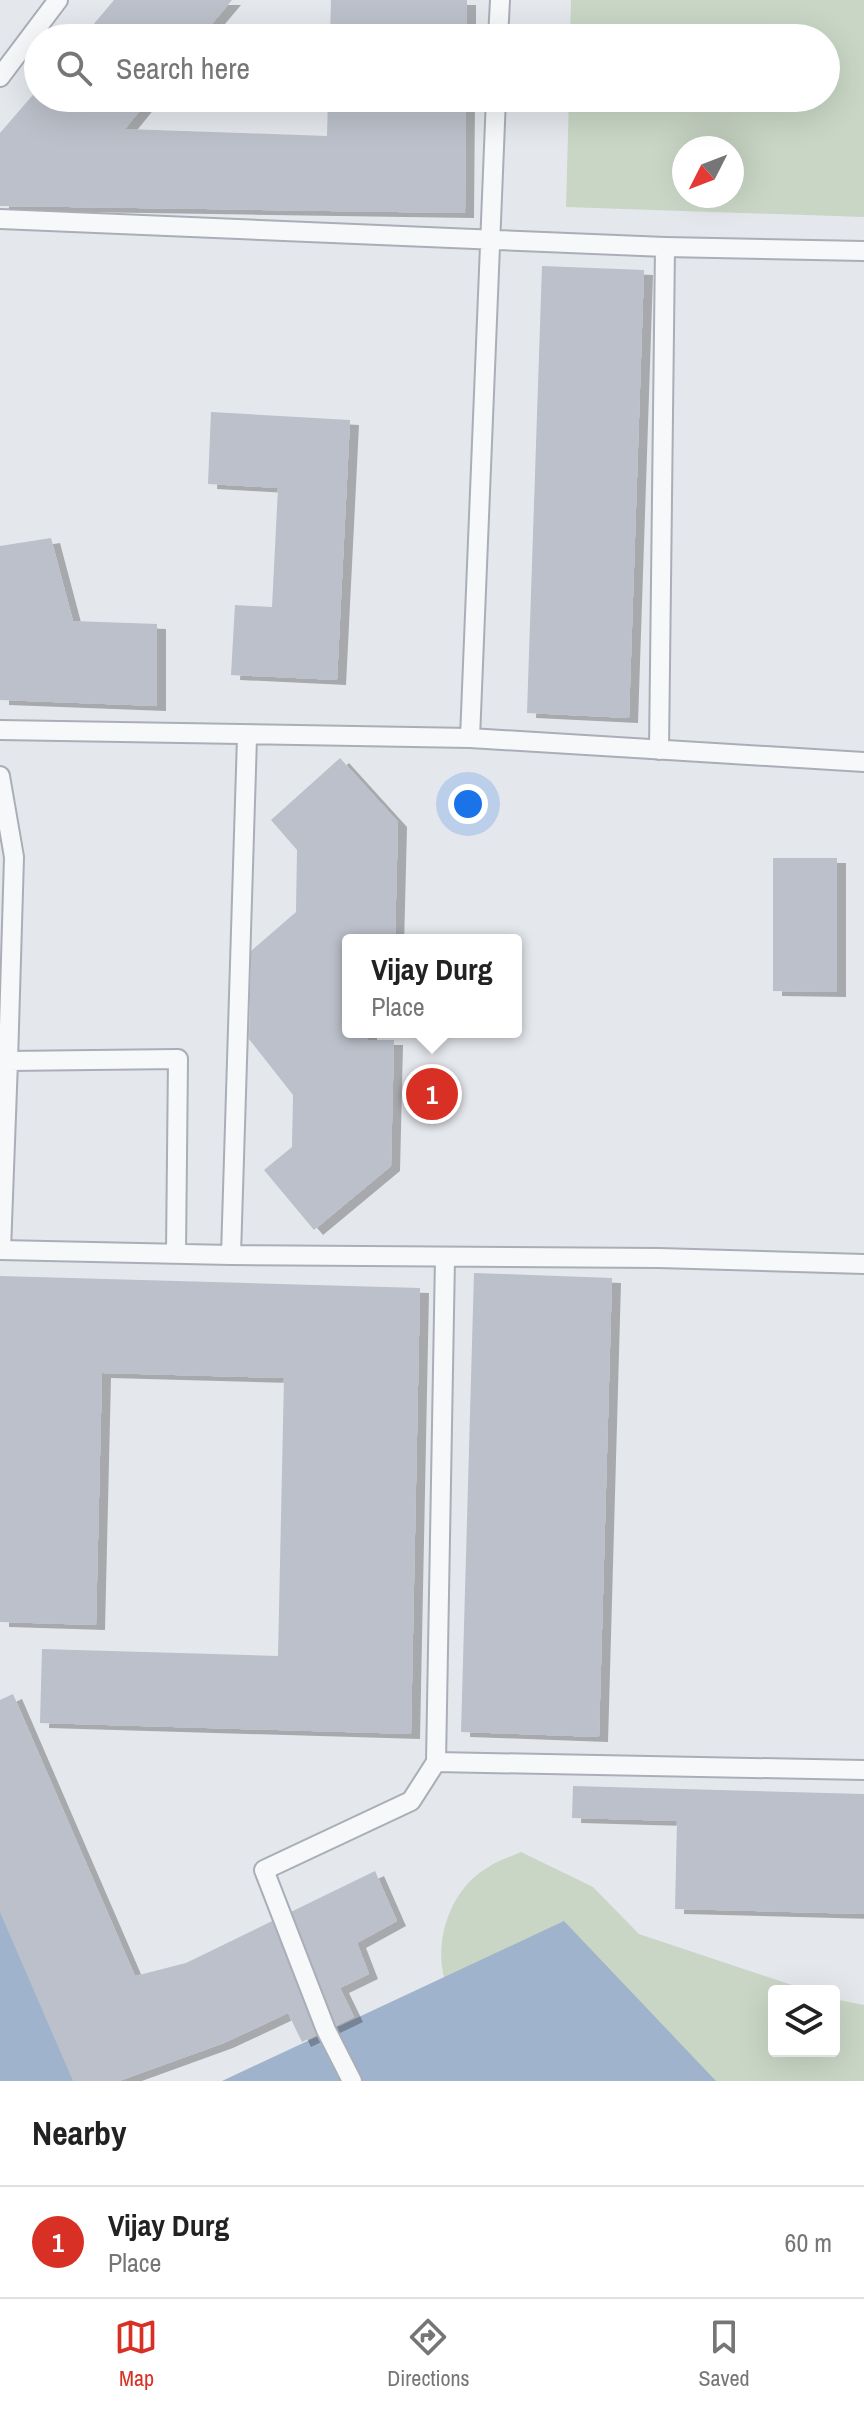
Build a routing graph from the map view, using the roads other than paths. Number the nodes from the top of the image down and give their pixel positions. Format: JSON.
{"nodes":[{"id":1,"x":58,"y":0,"type":"edge"},
{"id":2,"x":500,"y":0,"type":"edge"},
{"id":3,"x":40,"y":24,"type":"edge"},
{"id":4,"x":499,"y":24,"type":"edge"},
{"id":5,"x":24,"y":45,"type":"edge"},
{"id":6,"x":0,"y":77,"type":"edge"},
{"id":7,"x":495,"y":112,"type":"edge"},
{"id":8,"x":0,"y":219,"type":"edge"},
{"id":9,"x":490,"y":240,"type":"junction"},
{"id":10,"x":665,"y":247,"type":"junction"},
{"id":11,"x":864,"y":251,"type":"edge"},
{"id":12,"x":0,"y":730,"type":"edge"},
{"id":13,"x":247,"y":737,"type":"junction"},
{"id":14,"x":470,"y":738,"type":"junction"},
{"id":15,"x":659,"y":750,"type":"junction"},
{"id":16,"x":864,"y":762,"type":"edge"},
{"id":17,"x":0,"y":776,"type":"edge"},
{"id":18,"x":8,"y":1061,"type":"junction"},
{"id":19,"x":176,"y":1252,"type":"junction"},
{"id":20,"x":231,"y":1255,"type":"junction"},
{"id":21,"x":445,"y":1257,"type":"junction"},
{"id":22,"x":864,"y":1264,"type":"edge"},
{"id":23,"x":436,"y":1762,"type":"junction"},
{"id":24,"x":864,"y":1770,"type":"edge"},
{"id":25,"x":352,"y":2081,"type":"edge"}],
"edges":[{"from":1,"to":3,"type":"lane"},
{"from":2,"to":4,"type":"lane"},
{"from":5,"to":6,"type":"lane"},
{"from":7,"to":9,"type":"lane"},
{"from":8,"to":9,"type":"lane"},
{"from":9,"to":10,"type":"lane"},
{"from":9,"to":14,"type":"lane"},
{"from":10,"to":11,"type":"lane"},
{"from":10,"to":15,"type":"lane"},
{"from":12,"to":13,"type":"lane"},
{"from":13,"to":14,"type":"lane"},
{"from":13,"to":20,"type":"lane"},
{"from":14,"to":15,"type":"lane"},
{"from":15,"to":16,"type":"lane"},
{"from":17,"to":18,"type":"lane"},
{"from":18,"to":19,"type":"lane"},
{"from":18,"to":19,"type":"lane"},
{"from":19,"to":20,"type":"lane"},
{"from":20,"to":21,"type":"lane"},
{"from":21,"to":22,"type":"lane"},
{"from":21,"to":23,"type":"lane"},
{"from":23,"to":24,"type":"lane"},
{"from":23,"to":25,"type":"lane"}]}
